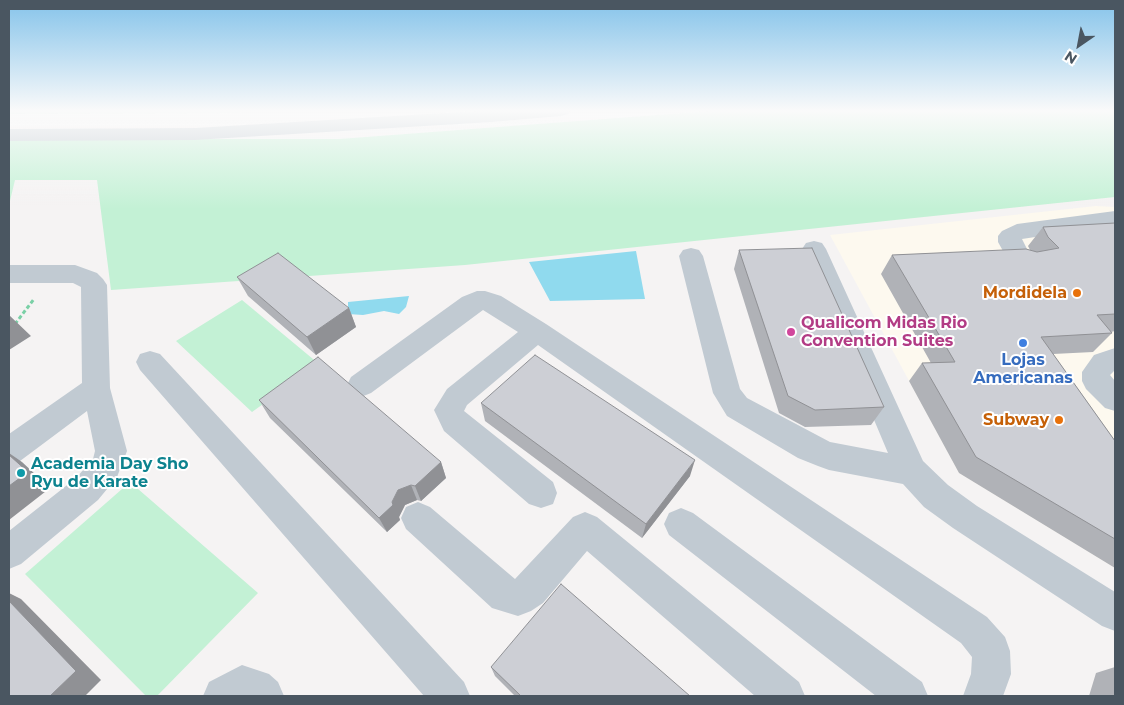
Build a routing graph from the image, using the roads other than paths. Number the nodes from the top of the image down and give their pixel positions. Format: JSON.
{"nodes":[{"id":1,"x":1115,"y":218,"type":"edge"},
{"id":2,"x":814,"y":249,"type":"edge"},
{"id":3,"x":691,"y":256,"type":"dead end"},
{"id":4,"x":1021,"y":261,"type":"edge"},
{"id":5,"x":9,"y":274,"type":"edge"},
{"id":6,"x":537,"y":331,"type":"junction"},
{"id":7,"x":1115,"y":359,"type":"edge"},
{"id":8,"x":150,"y":362,"type":"dead end"},
{"id":9,"x":361,"y":385,"type":"dead end"},
{"id":10,"x":96,"y":388,"type":"junction"},
{"id":11,"x":1115,"y":399,"type":"edge"},
{"id":12,"x":9,"y":450,"type":"edge"},
{"id":13,"x":912,"y":471,"type":"junction"},
{"id":14,"x":542,"y":493,"type":"dead end"},
{"id":15,"x":418,"y":518,"type":"dead end"},
{"id":16,"x":681,"y":524,"type":"dead end"},
{"id":17,"x":9,"y":552,"type":"edge"},
{"id":18,"x":1115,"y":613,"type":"edge"},
{"id":19,"x":223,"y":696,"type":"edge"},
{"id":20,"x":264,"y":696,"type":"edge"},
{"id":21,"x":450,"y":696,"type":"edge"},
{"id":22,"x":785,"y":696,"type":"edge"},
{"id":23,"x":908,"y":696,"type":"edge"},
{"id":24,"x":982,"y":696,"type":"edge"}],
"edges":[{"from":1,"to":4,"type":"street"},
{"from":2,"to":13,"type":"street"},
{"from":3,"to":13,"type":"street"},
{"from":5,"to":10,"type":"street"},
{"from":6,"to":9,"type":"street"},
{"from":6,"to":14,"type":"street"},
{"from":6,"to":24,"type":"street"},
{"from":7,"to":11,"type":"street"},
{"from":8,"to":21,"type":"street"},
{"from":10,"to":12,"type":"street"},
{"from":10,"to":17,"type":"street"},
{"from":13,"to":18,"type":"street"},
{"from":15,"to":22,"type":"street"},
{"from":16,"to":23,"type":"street"},
{"from":19,"to":20,"type":"street"}]}
